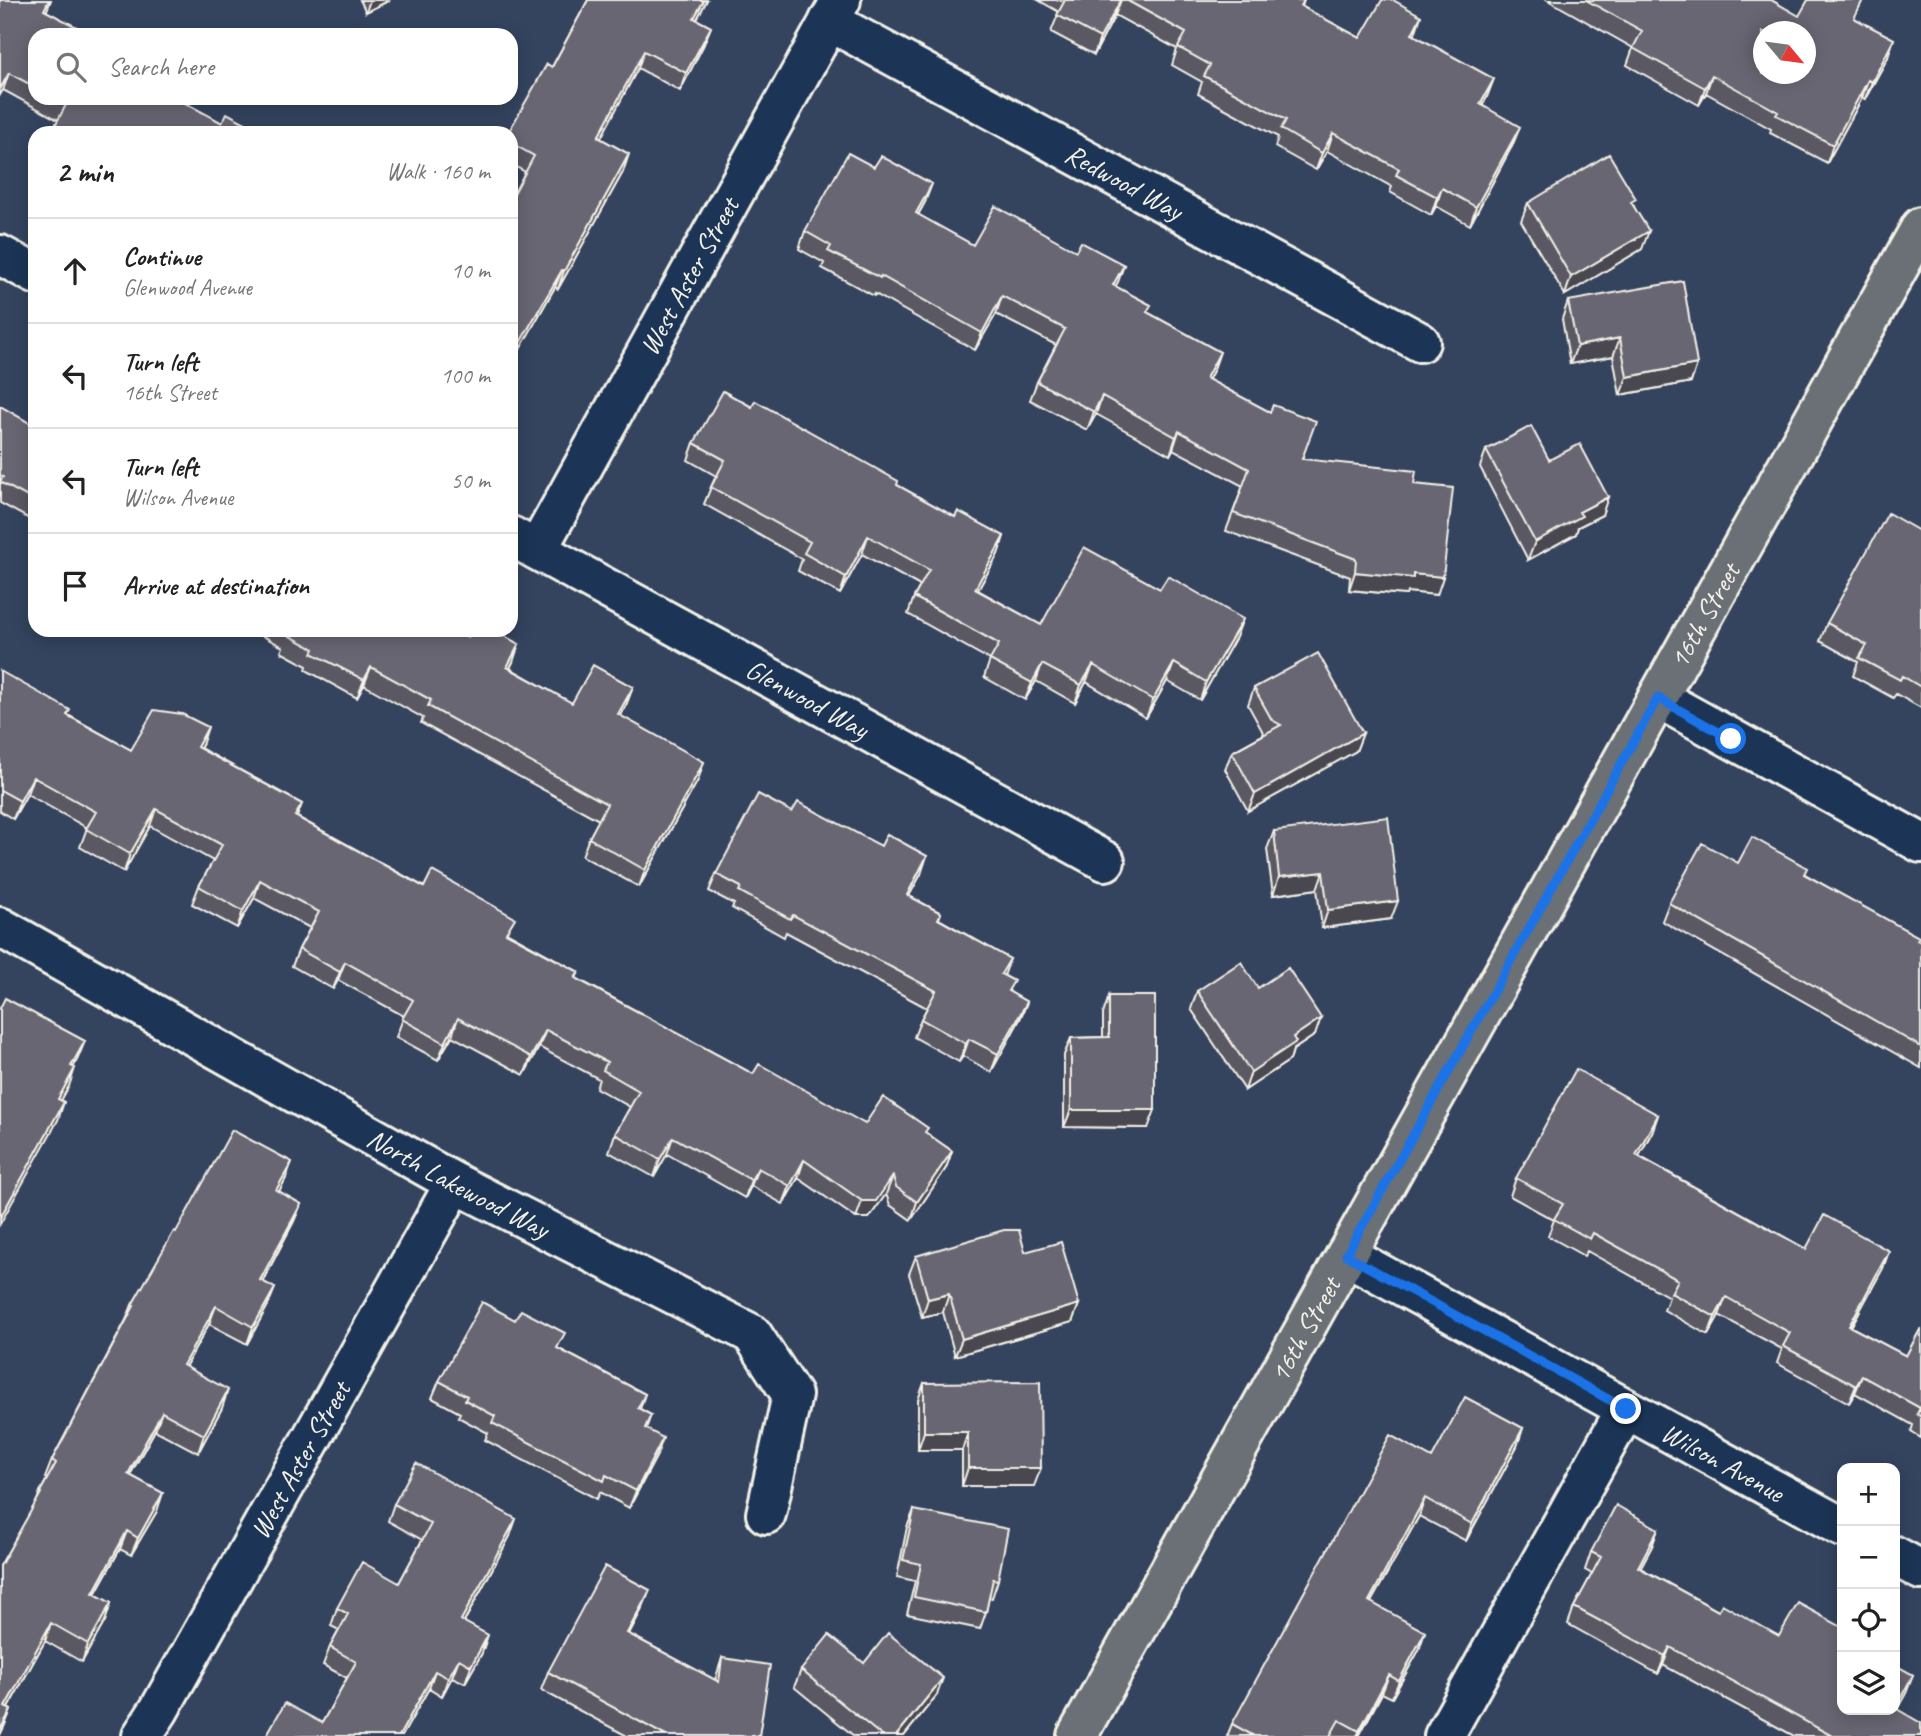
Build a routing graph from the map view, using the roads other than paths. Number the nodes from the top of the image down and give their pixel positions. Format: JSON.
{"nodes":[{"id":1,"x":835,"y":11,"type":"edge"},
{"id":2,"x":1921,"y":226,"type":"edge"},
{"id":3,"x":0,"y":255,"type":"edge"},
{"id":4,"x":28,"y":270,"type":"edge"},
{"id":5,"x":1420,"y":342,"type":"dead end"},
{"id":6,"x":524,"y":543,"type":"edge"},
{"id":7,"x":1658,"y":698,"type":"junction"},
{"id":8,"x":1921,"y":844,"type":"edge"},
{"id":9,"x":1105,"y":861,"type":"dead end"},
{"id":10,"x":0,"y":926,"type":"edge"},
{"id":11,"x":455,"y":1183,"type":"junction"},
{"id":12,"x":1346,"y":1255,"type":"junction"},
{"id":13,"x":1626,"y":1409,"type":"junction"},
{"id":14,"x":766,"y":1514,"type":"dead end"},
{"id":15,"x":1840,"y":1526,"type":"edge"},
{"id":16,"x":1900,"y":1559,"type":"edge"},
{"id":17,"x":1921,"y":1570,"type":"edge"},
{"id":18,"x":142,"y":1736,"type":"edge"},
{"id":19,"x":1077,"y":1736,"type":"edge"},
{"id":20,"x":1444,"y":1736,"type":"edge"}],
"edges":[{"from":1,"to":5,"type":"street","name":"Redwood Way"},
{"from":1,"to":6,"type":"street","name":"West Aster Street"},
{"from":2,"to":7,"type":"main road","name":"16th Street"},
{"from":3,"to":4,"type":"street"},
{"from":6,"to":9,"type":"street","name":"Glenwood Way"},
{"from":7,"to":8,"type":"street"},
{"from":7,"to":12,"type":"main road","name":"16th Street"},
{"from":10,"to":11,"type":"street","name":"North Lakewood Way"},
{"from":11,"to":14,"type":"street","name":"North Lakewood Way"},
{"from":11,"to":18,"type":"street","name":"West Aster Street"},
{"from":12,"to":13,"type":"street","name":"Wilson Avenue"},
{"from":12,"to":19,"type":"main road","name":"16th Street"},
{"from":13,"to":15,"type":"street","name":"Wilson Avenue"},
{"from":13,"to":20,"type":"street"},
{"from":16,"to":17,"type":"street"}]}
